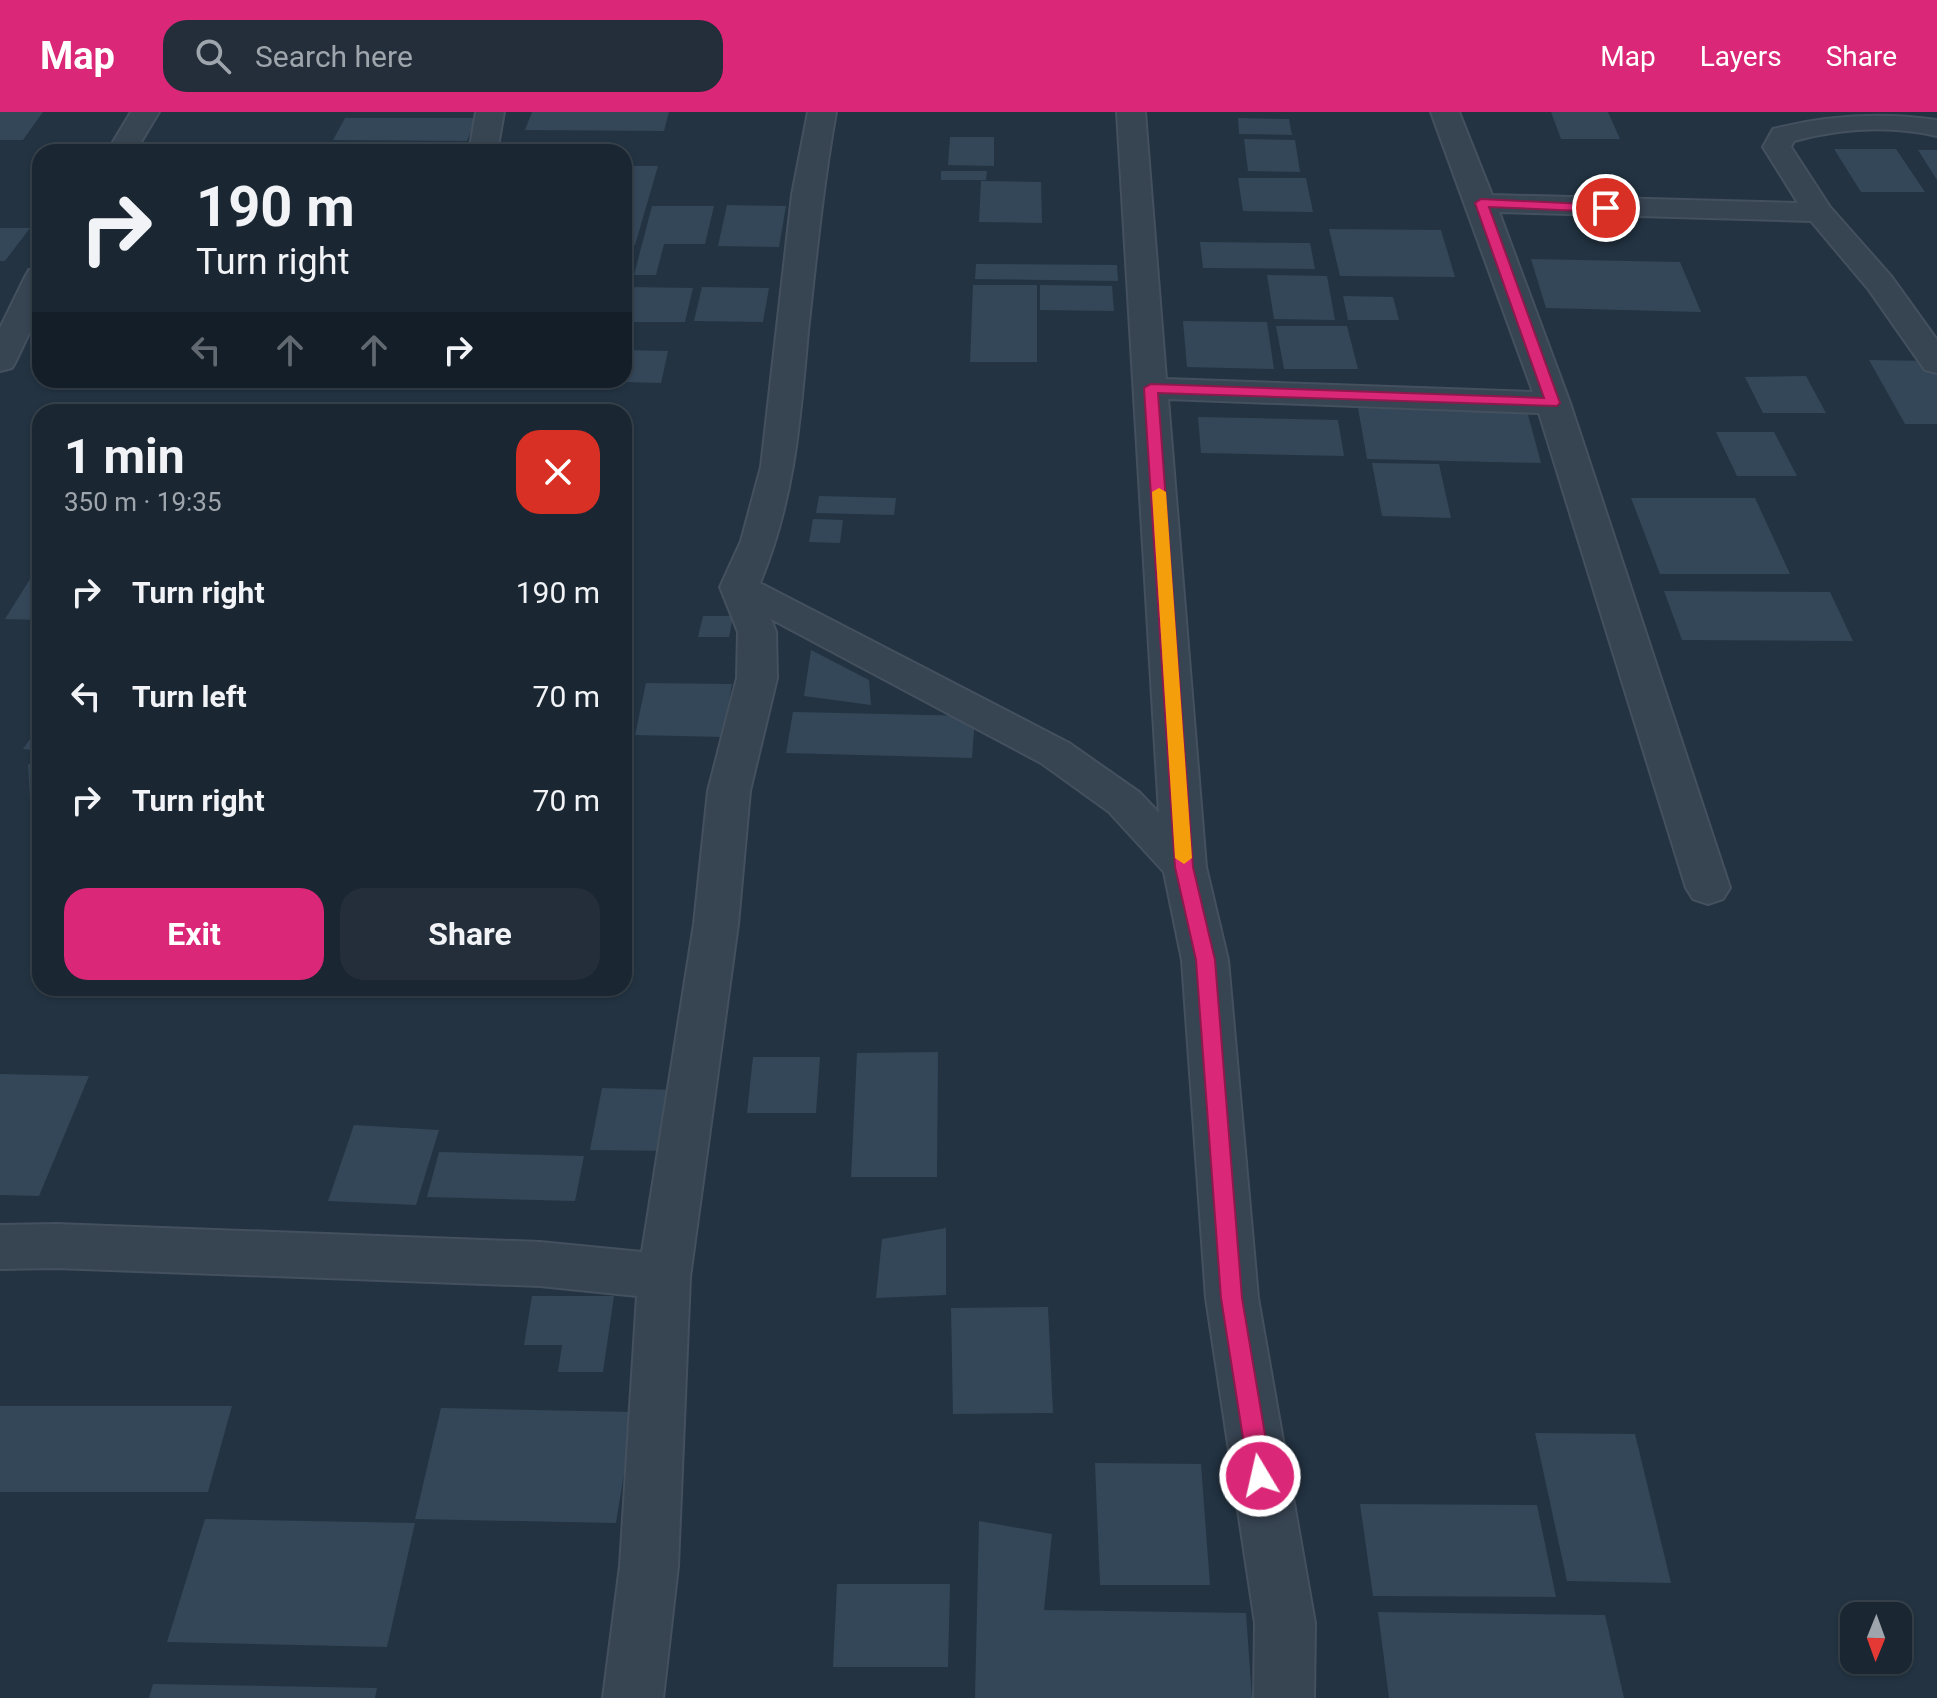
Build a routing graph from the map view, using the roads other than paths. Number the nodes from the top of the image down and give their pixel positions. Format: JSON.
{"nodes":[{"id":1,"x":145,"y":112,"type":"edge"},
{"id":2,"x":490,"y":112,"type":"edge"},
{"id":3,"x":822,"y":112,"type":"edge"},
{"id":4,"x":1131,"y":112,"type":"edge"},
{"id":5,"x":1445,"y":112,"type":"edge"},
{"id":6,"x":1937,"y":128,"type":"edge"},
{"id":7,"x":126,"y":144,"type":"edge"},
{"id":8,"x":484,"y":144,"type":"edge"},
{"id":9,"x":1481,"y":203,"type":"junction"},
{"id":10,"x":1819,"y":212,"type":"junction"},
{"id":11,"x":32,"y":294,"type":"edge"},
{"id":12,"x":0,"y":361,"type":"edge"},
{"id":13,"x":1937,"y":363,"type":"edge"},
{"id":14,"x":1151,"y":388,"type":"junction"},
{"id":15,"x":1553,"y":403,"type":"junction"},
{"id":16,"x":739,"y":587,"type":"junction"},
{"id":17,"x":1184,"y":867,"type":"junction"},
{"id":18,"x":1708,"y":888,"type":"dead end"},
{"id":19,"x":0,"y":1247,"type":"edge"},
{"id":20,"x":664,"y":1277,"type":"junction"},
{"id":21,"x":633,"y":1698,"type":"edge"},
{"id":22,"x":1284,"y":1698,"type":"edge"}],
"edges":[{"from":1,"to":7,"type":"street"},
{"from":2,"to":8,"type":"street"},
{"from":3,"to":16,"type":"street"},
{"from":4,"to":14,"type":"street"},
{"from":5,"to":9,"type":"street"},
{"from":6,"to":10,"type":"street"},
{"from":9,"to":10,"type":"street"},
{"from":9,"to":15,"type":"street"},
{"from":10,"to":13,"type":"street"},
{"from":11,"to":12,"type":"street"},
{"from":14,"to":15,"type":"street"},
{"from":14,"to":17,"type":"street"},
{"from":15,"to":18,"type":"street"},
{"from":16,"to":17,"type":"street"},
{"from":16,"to":20,"type":"street"},
{"from":17,"to":22,"type":"street"},
{"from":19,"to":20,"type":"street"},
{"from":20,"to":21,"type":"street"}]}
